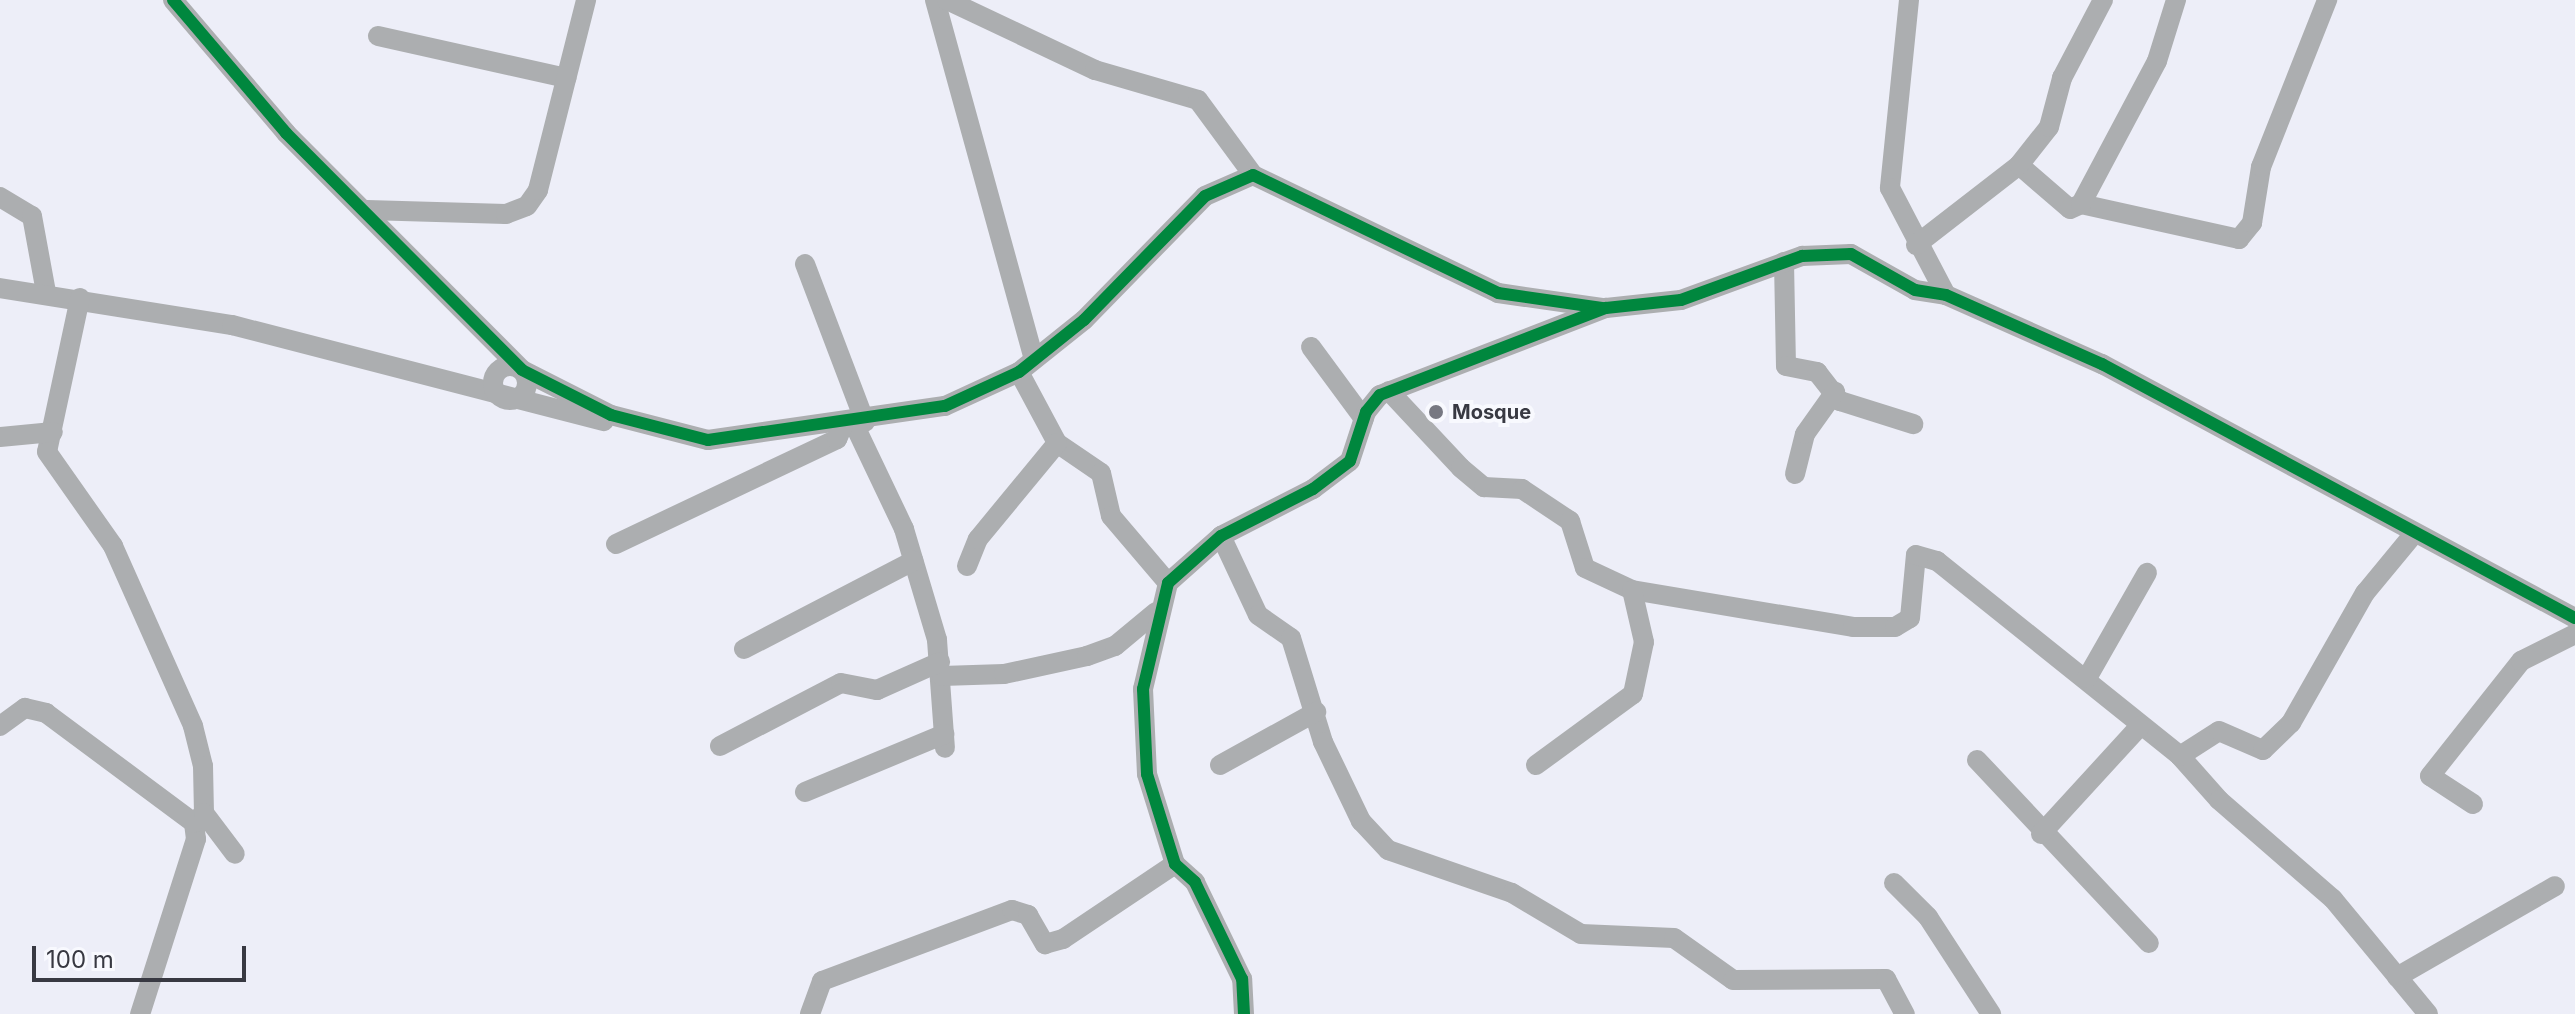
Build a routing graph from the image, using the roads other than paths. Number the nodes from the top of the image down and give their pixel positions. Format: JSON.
{"nodes":[{"id":1,"x":173,"y":0,"type":"edge"},
{"id":2,"x":586,"y":0,"type":"edge"},
{"id":3,"x":935,"y":0,"type":"edge"},
{"id":4,"x":947,"y":0,"type":"edge"},
{"id":5,"x":1909,"y":0,"type":"edge"},
{"id":6,"x":2103,"y":0,"type":"edge"},
{"id":7,"x":2176,"y":0,"type":"edge"},
{"id":8,"x":2327,"y":0,"type":"edge"},
{"id":9,"x":378,"y":36,"type":"dead end"},
{"id":10,"x":566,"y":78,"type":"junction"},
{"id":11,"x":2019,"y":165,"type":"junction"},
{"id":12,"x":1253,"y":175,"type":"junction"},
{"id":13,"x":0,"y":197,"type":"edge"},
{"id":14,"x":2081,"y":204,"type":"junction"},
{"id":15,"x":367,"y":210,"type":"junction"},
{"id":16,"x":1916,"y":245,"type":"junction"},
{"id":17,"x":1784,"y":262,"type":"junction"},
{"id":18,"x":805,"y":264,"type":"dead end"},
{"id":19,"x":0,"y":288,"type":"edge"},
{"id":20,"x":46,"y":292,"type":"junction"},
{"id":21,"x":1946,"y":295,"type":"junction"},
{"id":22,"x":80,"y":298,"type":"junction"},
{"id":23,"x":1606,"y":308,"type":"junction"},
{"id":24,"x":468,"y":322,"type":"junction"},
{"id":25,"x":1311,"y":347,"type":"dead end"},
{"id":26,"x":1026,"y":366,"type":"junction"},
{"id":27,"x":491,"y":368,"type":"junction"},
{"id":28,"x":522,"y":370,"type":"junction"},
{"id":29,"x":470,"y":386,"type":"junction"},
{"id":30,"x":1389,"y":391,"type":"junction"},
{"id":31,"x":1835,"y":392,"type":"junction"},
{"id":32,"x":506,"y":400,"type":"junction"},
{"id":33,"x":1364,"y":419,"type":"junction"},
{"id":34,"x":854,"y":424,"type":"junction"},
{"id":35,"x":1913,"y":424,"type":"dead end"},
{"id":36,"x":650,"y":426,"type":"junction"},
{"id":37,"x":53,"y":432,"type":"junction"},
{"id":38,"x":0,"y":437,"type":"edge"},
{"id":39,"x":1057,"y":443,"type":"junction"},
{"id":40,"x":1795,"y":474,"type":"dead end"},
{"id":41,"x":2413,"y":535,"type":"junction"},
{"id":42,"x":1221,"y":536,"type":"junction"},
{"id":43,"x":616,"y":544,"type":"dead end"},
{"id":44,"x":913,"y":561,"type":"junction"},
{"id":45,"x":967,"y":566,"type":"dead end"},
{"id":46,"x":2147,"y":573,"type":"dead end"},
{"id":47,"x":1168,"y":583,"type":"junction"},
{"id":48,"x":1632,"y":590,"type":"junction"},
{"id":49,"x":1156,"y":612,"type":"junction"},
{"id":50,"x":2575,"y":618,"type":"edge"},
{"id":51,"x":2575,"y":634,"type":"edge"},
{"id":52,"x":744,"y":649,"type":"dead end"},
{"id":53,"x":941,"y":669,"type":"junction"},
{"id":54,"x":2087,"y":678,"type":"junction"},
{"id":55,"x":1316,"y":712,"type":"junction"},
{"id":56,"x":0,"y":726,"type":"edge"},
{"id":57,"x":2140,"y":726,"type":"junction"},
{"id":58,"x":720,"y":746,"type":"dead end"},
{"id":59,"x":2180,"y":756,"type":"junction"},
{"id":60,"x":1977,"y":760,"type":"dead end"},
{"id":61,"x":1220,"y":765,"type":"dead end"},
{"id":62,"x":1536,"y":765,"type":"dead end"},
{"id":63,"x":805,"y":792,"type":"dead end"},
{"id":64,"x":2473,"y":804,"type":"dead end"},
{"id":65,"x":199,"y":818,"type":"junction"},
{"id":66,"x":2041,"y":834,"type":"junction"},
{"id":67,"x":235,"y":854,"type":"dead end"},
{"id":68,"x":1175,"y":864,"type":"junction"},
{"id":69,"x":1894,"y":883,"type":"dead end"},
{"id":70,"x":2555,"y":886,"type":"dead end"},
{"id":71,"x":2149,"y":943,"type":"dead end"},
{"id":72,"x":2397,"y":977,"type":"junction"},
{"id":73,"x":140,"y":1014,"type":"edge"},
{"id":74,"x":810,"y":1014,"type":"edge"},
{"id":75,"x":1244,"y":1014,"type":"edge"},
{"id":76,"x":1905,"y":1014,"type":"edge"},
{"id":77,"x":1991,"y":1014,"type":"edge"},
{"id":78,"x":2428,"y":1014,"type":"edge"}],
"edges":[{"from":1,"to":15,"type":"street"},
{"from":2,"to":10,"type":"street"},
{"from":3,"to":26,"type":"street"},
{"from":4,"to":12,"type":"street"},
{"from":5,"to":16,"type":"street"},
{"from":6,"to":11,"type":"street"},
{"from":7,"to":14,"type":"street"},
{"from":8,"to":14,"type":"street"},
{"from":9,"to":10,"type":"street"},
{"from":10,"to":15,"type":"street"},
{"from":11,"to":14,"type":"street"},
{"from":11,"to":16,"type":"street"},
{"from":12,"to":23,"type":"street"},
{"from":12,"to":26,"type":"street"},
{"from":13,"to":20,"type":"street"},
{"from":15,"to":24,"type":"street"},
{"from":16,"to":21,"type":"street"},
{"from":17,"to":21,"type":"street"},
{"from":17,"to":23,"type":"street"},
{"from":17,"to":31,"type":"street"},
{"from":18,"to":34,"type":"street"},
{"from":19,"to":20,"type":"street"},
{"from":20,"to":22,"type":"street"},
{"from":21,"to":41,"type":"street"},
{"from":22,"to":29,"type":"street"},
{"from":22,"to":37,"type":"street"},
{"from":23,"to":30,"type":"street"},
{"from":24,"to":27,"type":"street"},
{"from":24,"to":28,"type":"street"},
{"from":25,"to":33,"type":"street"},
{"from":26,"to":34,"type":"street"},
{"from":26,"to":39,"type":"street"},
{"from":27,"to":28,"type":"street"},
{"from":27,"to":29,"type":"street"},
{"from":27,"to":32,"type":"street"},
{"from":28,"to":32,"type":"street"},
{"from":28,"to":36,"type":"street"},
{"from":29,"to":32,"type":"street"},
{"from":30,"to":33,"type":"street"},
{"from":30,"to":48,"type":"street"},
{"from":31,"to":35,"type":"street"},
{"from":31,"to":40,"type":"street"},
{"from":32,"to":36,"type":"street"},
{"from":33,"to":42,"type":"street"},
{"from":34,"to":36,"type":"street"},
{"from":34,"to":43,"type":"street"},
{"from":34,"to":44,"type":"street"},
{"from":37,"to":38,"type":"street"},
{"from":37,"to":65,"type":"street"},
{"from":39,"to":45,"type":"street"},
{"from":39,"to":47,"type":"street"},
{"from":41,"to":50,"type":"street"},
{"from":41,"to":59,"type":"street"},
{"from":42,"to":47,"type":"street"},
{"from":42,"to":55,"type":"street"},
{"from":44,"to":52,"type":"street"},
{"from":44,"to":53,"type":"street"},
{"from":46,"to":54,"type":"street"},
{"from":47,"to":49,"type":"street"},
{"from":48,"to":54,"type":"street"},
{"from":48,"to":62,"type":"street"},
{"from":49,"to":53,"type":"street"},
{"from":49,"to":68,"type":"street"},
{"from":51,"to":64,"type":"street"},
{"from":53,"to":58,"type":"street"},
{"from":53,"to":63,"type":"street"},
{"from":54,"to":57,"type":"street"},
{"from":55,"to":61,"type":"street"},
{"from":55,"to":76,"type":"street"},
{"from":56,"to":65,"type":"street"},
{"from":57,"to":59,"type":"street"},
{"from":57,"to":66,"type":"street"},
{"from":59,"to":72,"type":"street"},
{"from":60,"to":66,"type":"street"},
{"from":65,"to":67,"type":"street"},
{"from":65,"to":73,"type":"street"},
{"from":66,"to":71,"type":"street"},
{"from":68,"to":74,"type":"street"},
{"from":68,"to":75,"type":"street"},
{"from":69,"to":77,"type":"street"},
{"from":70,"to":72,"type":"street"},
{"from":72,"to":78,"type":"street"}]}
